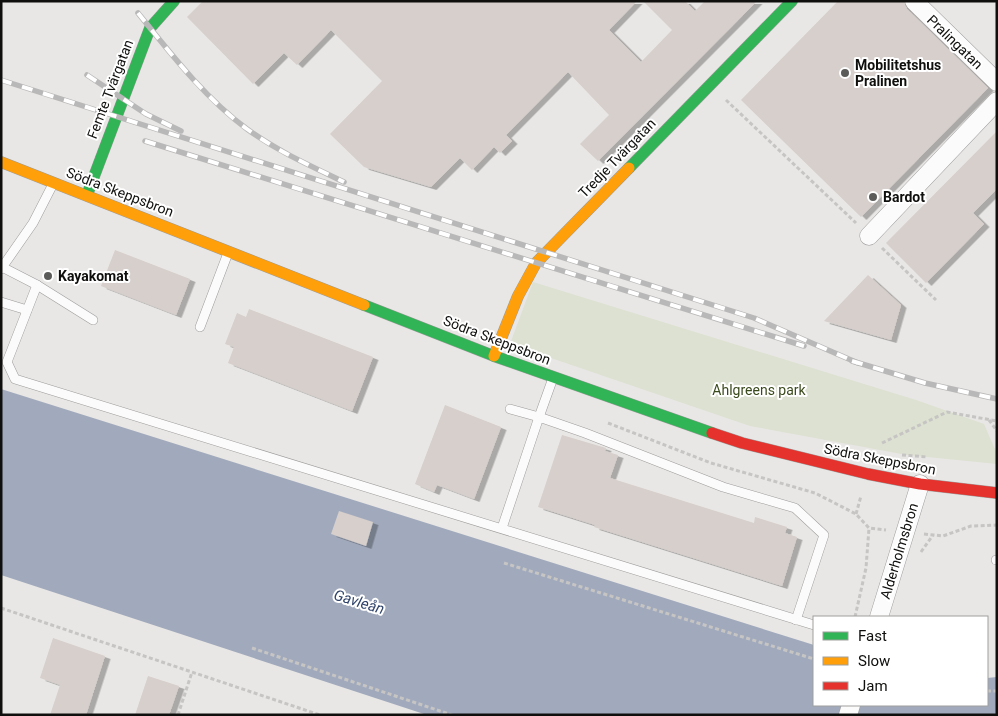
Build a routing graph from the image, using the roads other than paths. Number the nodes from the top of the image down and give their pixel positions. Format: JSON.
{"nodes":[{"id":1,"x":174,"y":1,"type":"edge"},
{"id":2,"x":792,"y":1,"type":"edge"},
{"id":3,"x":914,"y":1,"type":"edge"},
{"id":4,"x":997,"y":82,"type":"edge"},
{"id":5,"x":997,"y":101,"type":"edge"},
{"id":6,"x":1,"y":162,"type":"edge"},
{"id":7,"x":53,"y":182,"type":"junction"},
{"id":8,"x":87,"y":195,"type":"junction"},
{"id":9,"x":869,"y":236,"type":"road end"},
{"id":10,"x":228,"y":251,"type":"junction"},
{"id":11,"x":2,"y":268,"type":"edge"},
{"id":12,"x":38,"y":285,"type":"junction"},
{"id":13,"x":1,"y":302,"type":"edge"},
{"id":14,"x":27,"y":310,"type":"junction"},
{"id":15,"x":93,"y":320,"type":"dead end"},
{"id":16,"x":200,"y":327,"type":"dead end"},
{"id":17,"x":494,"y":356,"type":"junction"},
{"id":18,"x":553,"y":377,"type":"junction"},
{"id":19,"x":510,"y":409,"type":"dead end"},
{"id":20,"x":539,"y":417,"type":"junction"},
{"id":21,"x":920,"y":484,"type":"junction"},
{"id":22,"x":997,"y":493,"type":"edge"},
{"id":23,"x":502,"y":528,"type":"junction"},
{"id":24,"x":878,"y":616,"type":"edge"},
{"id":25,"x":796,"y":620,"type":"junction"},
{"id":26,"x":813,"y":625,"type":"edge"}],
"edges":[{"from":1,"to":8,"type":"street","name":"Femte Tvärgatan"},
{"from":2,"to":17,"type":"street","name":"Tredje Tvärgatan"},
{"from":3,"to":4,"type":"street","name":"Pralingatan"},
{"from":5,"to":9,"type":"street"},
{"from":6,"to":7,"type":"street","name":"Södra Skeppsbron"},
{"from":7,"to":8,"type":"street","name":"Södra Skeppsbron"},
{"from":7,"to":11,"type":"lane"},
{"from":8,"to":10,"type":"street","name":"Södra Skeppsbron"},
{"from":10,"to":16,"type":"lane"},
{"from":10,"to":17,"type":"street","name":"Södra Skeppsbron"},
{"from":11,"to":12,"type":"lane"},
{"from":12,"to":14,"type":"lane"},
{"from":12,"to":15,"type":"lane"},
{"from":13,"to":14,"type":"lane"},
{"from":14,"to":23,"type":"lane"},
{"from":17,"to":18,"type":"street","name":"Södra Skeppsbron"},
{"from":18,"to":20,"type":"lane"},
{"from":18,"to":21,"type":"street","name":"Södra Skeppsbron"},
{"from":19,"to":20,"type":"lane"},
{"from":20,"to":23,"type":"lane"},
{"from":20,"to":25,"type":"lane"},
{"from":21,"to":22,"type":"street","name":"Södra Skeppsbron"},
{"from":21,"to":24,"type":"street","name":"Alderholmsbron"},
{"from":23,"to":25,"type":"lane"},
{"from":25,"to":26,"type":"lane"}]}
